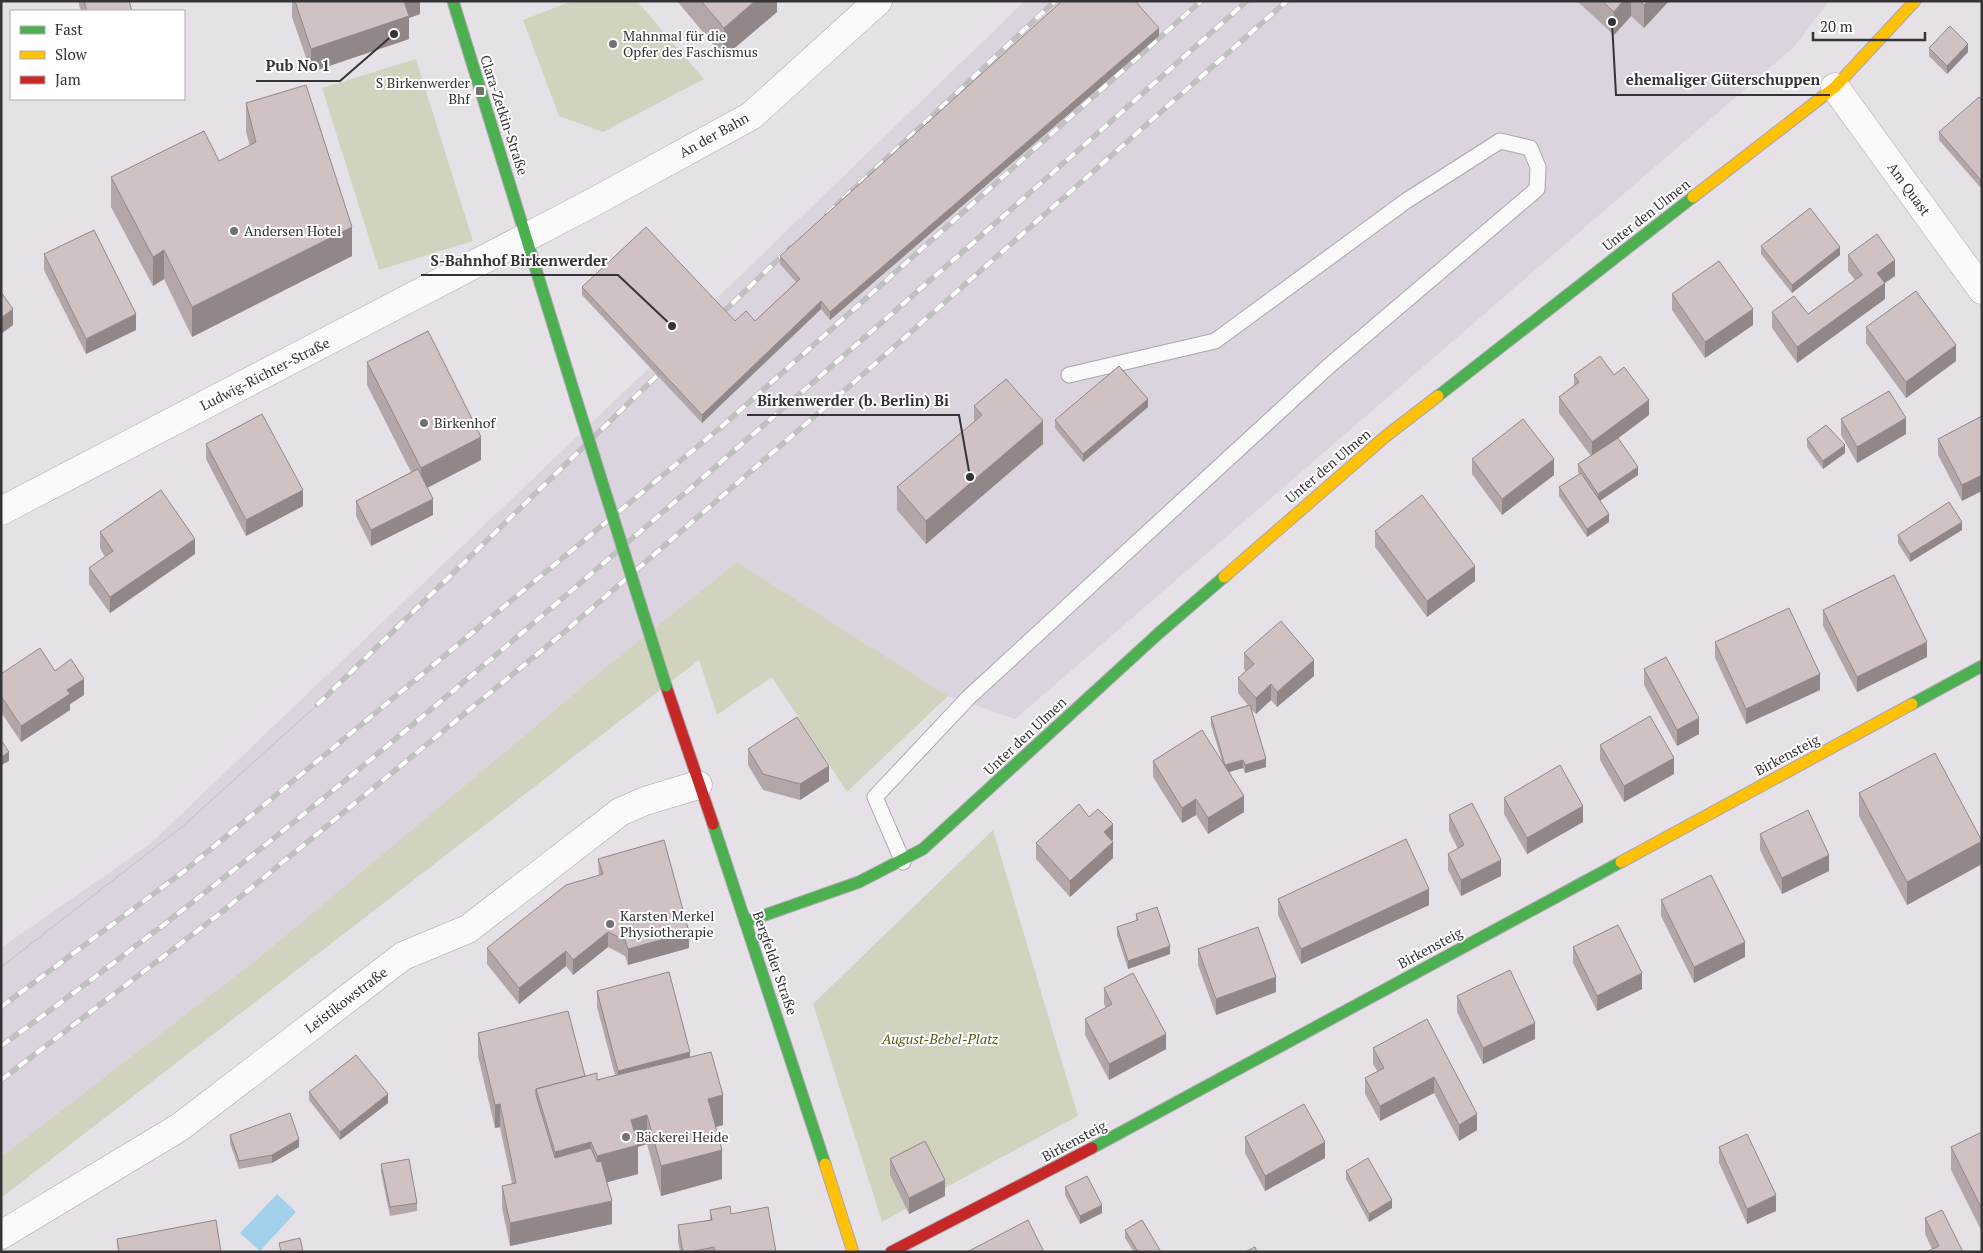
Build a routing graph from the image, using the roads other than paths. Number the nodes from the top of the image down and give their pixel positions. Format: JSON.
{"nodes":[{"id":1,"x":453,"y":1,"type":"edge"},
{"id":2,"x":878,"y":1,"type":"edge"},
{"id":3,"x":1915,"y":1,"type":"edge"},
{"id":4,"x":1835,"y":88,"type":"junction"},
{"id":5,"x":528,"y":237,"type":"junction"},
{"id":6,"x":1982,"y":290,"type":"edge"},
{"id":7,"x":1069,"y":375,"type":"dead end"},
{"id":8,"x":576,"y":399,"type":"joint"},
{"id":9,"x":1,"y":511,"type":"edge"},
{"id":10,"x":1982,"y":666,"type":"edge"},
{"id":11,"x":698,"y":785,"type":"junction"},
{"id":12,"x":903,"y":862,"type":"junction"},
{"id":13,"x":745,"y":922,"type":"junction"},
{"id":14,"x":1,"y":1235,"type":"edge"},
{"id":15,"x":852,"y":1252,"type":"edge"},
{"id":16,"x":891,"y":1252,"type":"edge"}],
"edges":[{"from":1,"to":5,"type":"street","name":"Clara-Zetkin-Straße"},
{"from":2,"to":5,"type":"street","name":"An der Bahn"},
{"from":3,"to":4,"type":"street","name":"Unter den Ulmen"},
{"from":4,"to":6,"type":"street","name":"Am Quast"},
{"from":4,"to":12,"type":"street","name":"Unter den Ulmen"},
{"from":5,"to":8,"type":"street","name":"Clara-Zetkin-Straße"},
{"from":5,"to":9,"type":"street","name":"Ludwig-Richter-Straße"},
{"from":7,"to":12,"type":"lane"},
{"from":8,"to":11,"type":"street","name":"Bergfelder Straße","bridge":true},
{"from":10,"to":16,"type":"street","name":"Birkensteig"},
{"from":11,"to":13,"type":"street","name":"Bergfelder Straße"},
{"from":11,"to":14,"type":"street","name":"Leistikowstraße"},
{"from":12,"to":13,"type":"street","name":"Unter den Ulmen"},
{"from":13,"to":15,"type":"street","name":"Bergfelder Straße"}]}
